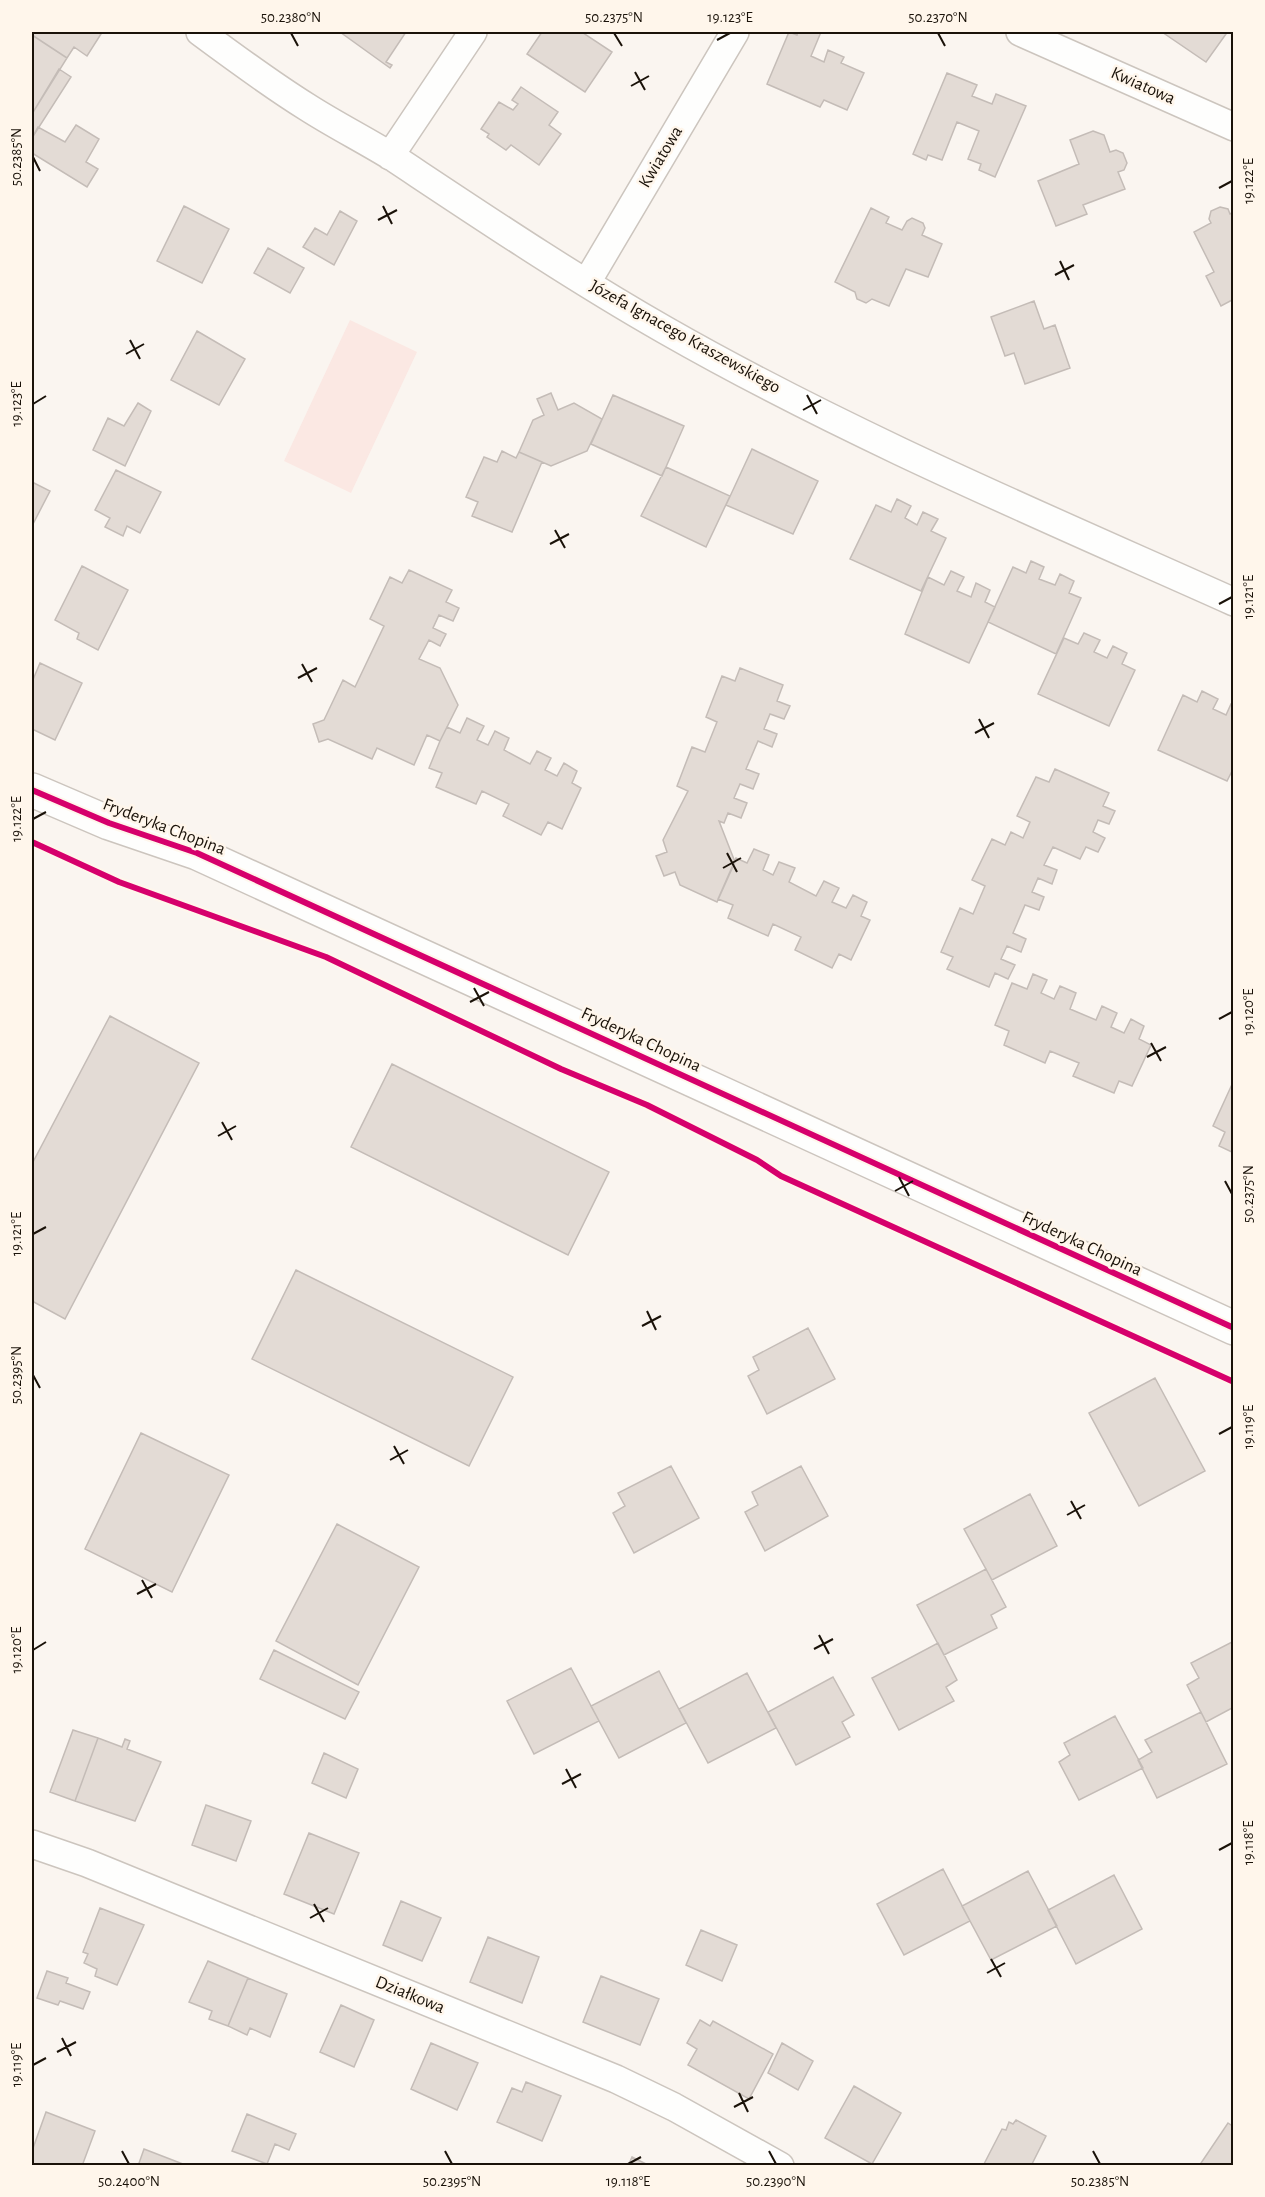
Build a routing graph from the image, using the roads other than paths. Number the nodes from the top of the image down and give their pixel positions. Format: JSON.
{"nodes":[{"id":1,"x":200,"y":32,"type":"edge"},
{"id":2,"x":472,"y":32,"type":"edge"},
{"id":3,"x":735,"y":32,"type":"edge"},
{"id":4,"x":1020,"y":32,"type":"edge"},
{"id":5,"x":1233,"y":127,"type":"edge"},
{"id":6,"x":390,"y":156,"type":"junction"},
{"id":7,"x":586,"y":282,"type":"junction"},
{"id":8,"x":1233,"y":602,"type":"edge"},
{"id":9,"x":32,"y":790,"type":"edge"},
{"id":10,"x":1233,"y":1328,"type":"edge"},
{"id":11,"x":32,"y":1844,"type":"edge"},
{"id":12,"x":780,"y":2166,"type":"edge"}],
"edges":[{"from":1,"to":6,"type":"street","name":"Józefa Ignacego Kraszewskiego"},
{"from":2,"to":6,"type":"street"},
{"from":3,"to":7,"type":"street","name":"Kwiatowa"},
{"from":4,"to":5,"type":"street","name":"Kwiatowa"},
{"from":6,"to":7,"type":"street","name":"Józefa Ignacego Kraszewskiego"},
{"from":7,"to":8,"type":"street","name":"Józefa Ignacego Kraszewskiego"},
{"from":9,"to":10,"type":"street","name":"Fryderyka Chopina"},
{"from":11,"to":12,"type":"street","name":"Działkowa"}]}
